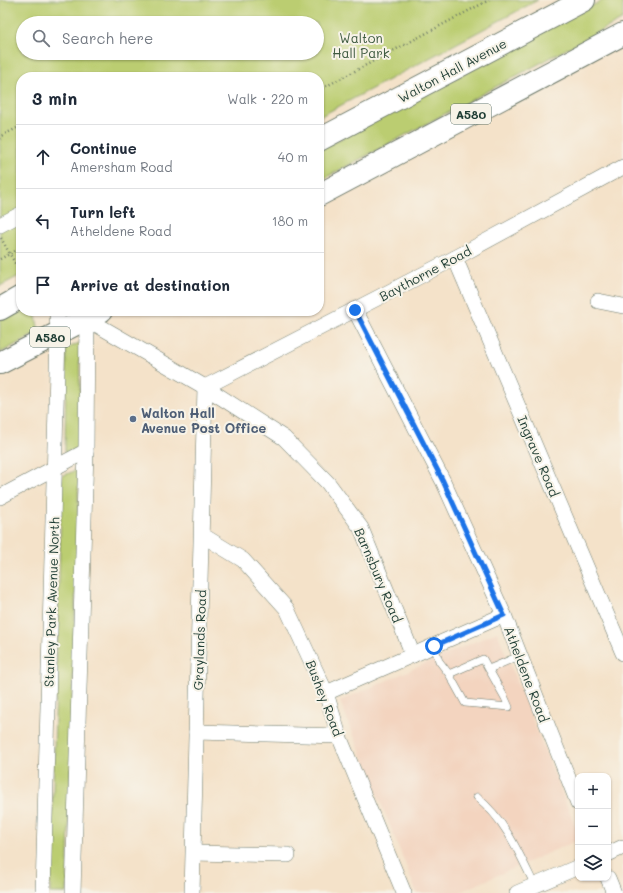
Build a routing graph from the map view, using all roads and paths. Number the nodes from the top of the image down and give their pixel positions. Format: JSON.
{"nodes":[{"id":1,"x":489,"y":0,"type":"edge"},
{"id":2,"x":584,"y":0,"type":"edge"},
{"id":3,"x":623,"y":34,"type":"edge"},
{"id":4,"x":324,"y":87,"type":"edge"},
{"id":5,"x":16,"y":129,"type":"edge"},
{"id":6,"x":324,"y":137,"type":"edge"},
{"id":7,"x":0,"y":139,"type":"edge"},
{"id":8,"x":623,"y":167,"type":"edge"},
{"id":9,"x":324,"y":192,"type":"edge"},
{"id":10,"x":16,"y":219,"type":"edge"},
{"id":11,"x":0,"y":225,"type":"edge"},
{"id":12,"x":0,"y":236,"type":"edge"},
{"id":13,"x":16,"y":250,"type":"edge"},
{"id":14,"x":9,"y":254,"type":"junction"},
{"id":15,"x":455,"y":258,"type":"junction"},
{"id":16,"x":0,"y":259,"type":"edge"},
{"id":17,"x":16,"y":266,"type":"edge"},
{"id":18,"x":16,"y":300,"type":"edge"},
{"id":19,"x":598,"y":301,"type":"dead end"},
{"id":20,"x":623,"y":306,"type":"edge"},
{"id":21,"x":0,"y":309,"type":"edge"},
{"id":22,"x":355,"y":310,"type":"junction"},
{"id":23,"x":57,"y":316,"type":"edge"},
{"id":24,"x":89,"y":316,"type":"edge"},
{"id":25,"x":92,"y":316,"type":"edge"},
{"id":26,"x":95,"y":316,"type":"edge"},
{"id":27,"x":58,"y":334,"type":"junction"},
{"id":28,"x":0,"y":363,"type":"edge"},
{"id":29,"x":205,"y":387,"type":"junction"},
{"id":30,"x":86,"y":452,"type":"junction"},
{"id":31,"x":54,"y":469,"type":"junction"},
{"id":32,"x":0,"y":497,"type":"edge"},
{"id":33,"x":202,"y":535,"type":"junction"},
{"id":34,"x":504,"y":615,"type":"junction"},
{"id":35,"x":434,"y":646,"type":"junction"},
{"id":36,"x":623,"y":653,"type":"edge"},
{"id":37,"x":413,"y":655,"type":"junction"},
{"id":38,"x":519,"y":656,"type":"junction"},
{"id":39,"x":489,"y":669,"type":"junction"},
{"id":40,"x":449,"y":674,"type":"junction"},
{"id":41,"x":326,"y":693,"type":"junction"},
{"id":42,"x":196,"y":732,"type":"junction"},
{"id":43,"x":339,"y":736,"type":"junction"},
{"id":44,"x":575,"y":796,"type":"edge"},
{"id":45,"x":477,"y":797,"type":"dead end"},
{"id":46,"x":623,"y":847,"type":"edge"},
{"id":47,"x":194,"y":853,"type":"junction"},
{"id":48,"x":611,"y":853,"type":"edge"},
{"id":49,"x":288,"y":855,"type":"dead end"},
{"id":50,"x":575,"y":868,"type":"edge"},
{"id":51,"x":609,"y":881,"type":"edge"},
{"id":52,"x":535,"y":886,"type":"junction"},
{"id":53,"x":43,"y":893,"type":"edge"},
{"id":54,"x":73,"y":893,"type":"edge"},
{"id":55,"x":192,"y":893,"type":"edge"},
{"id":56,"x":404,"y":893,"type":"edge"},
{"id":57,"x":517,"y":893,"type":"edge"},
{"id":58,"x":614,"y":893,"type":"edge"}],
"edges":[{"from":1,"to":4,"type":"path"},
{"from":2,"to":6,"type":"highway","name":"Walton Hall Avenue"},
{"from":3,"to":9,"type":"highway","number":"A580"},
{"from":5,"to":7,"type":"path"},
{"from":8,"to":15,"type":"street","name":"Baythorne Road"},
{"from":10,"to":11,"type":"street"},
{"from":12,"to":14,"type":"path"},
{"from":13,"to":14,"type":"path"},
{"from":14,"to":16,"type":"path"},
{"from":14,"to":17,"type":"path"},
{"from":15,"to":22,"type":"street","name":"Baythorne Road"},
{"from":15,"to":36,"type":"street","name":"Ingrave Road"},
{"from":18,"to":21,"type":"highway"},
{"from":19,"to":20,"type":"street"},
{"from":22,"to":29,"type":"street","name":"Baythorne Road"},
{"from":22,"to":34,"type":"street","name":"Atheldene Road"},
{"from":23,"to":27,"type":"street","name":"Stanley Park Avenue North"},
{"from":24,"to":27,"type":"highway","number":"A580"},
{"from":25,"to":30,"type":"street"},
{"from":26,"to":29,"type":"street","name":"Barnsbury Road"},
{"from":27,"to":28,"type":"highway","number":"A580"},
{"from":27,"to":31,"type":"street","name":"Stanley Park Avenue North"},
{"from":29,"to":33,"type":"street","name":"Graylands Road"},
{"from":29,"to":37,"type":"street","name":"Barnsbury Road"},
{"from":30,"to":31,"type":"street"},
{"from":30,"to":54,"type":"street"},
{"from":31,"to":32,"type":"street"},
{"from":31,"to":53,"type":"street","name":"Stanley Park Avenue North"},
{"from":33,"to":41,"type":"street","name":"Bushey Road"},
{"from":33,"to":42,"type":"street","name":"Graylands Road"},
{"from":34,"to":35,"type":"street"},
{"from":34,"to":38,"type":"street","name":"Atheldene Road"},
{"from":35,"to":37,"type":"street"},
{"from":35,"to":40,"type":"lane"},
{"from":37,"to":41,"type":"street"},
{"from":38,"to":39,"type":"lane"},
{"from":38,"to":44,"type":"street","name":"Atheldene Road"},
{"from":39,"to":40,"type":"lane"},
{"from":39,"to":40,"type":"lane"},
{"from":41,"to":43,"type":"street","name":"Bushey Road"},
{"from":42,"to":43,"type":"street"},
{"from":42,"to":47,"type":"street","name":"Graylands Road"},
{"from":43,"to":56,"type":"street","name":"Bushey Road"},
{"from":45,"to":52,"type":"lane"},
{"from":46,"to":48,"type":"street"},
{"from":47,"to":49,"type":"street"},
{"from":47,"to":55,"type":"street","name":"Graylands Road"},
{"from":50,"to":52,"type":"street"},
{"from":51,"to":58,"type":"street"},
{"from":52,"to":57,"type":"street"}]}
